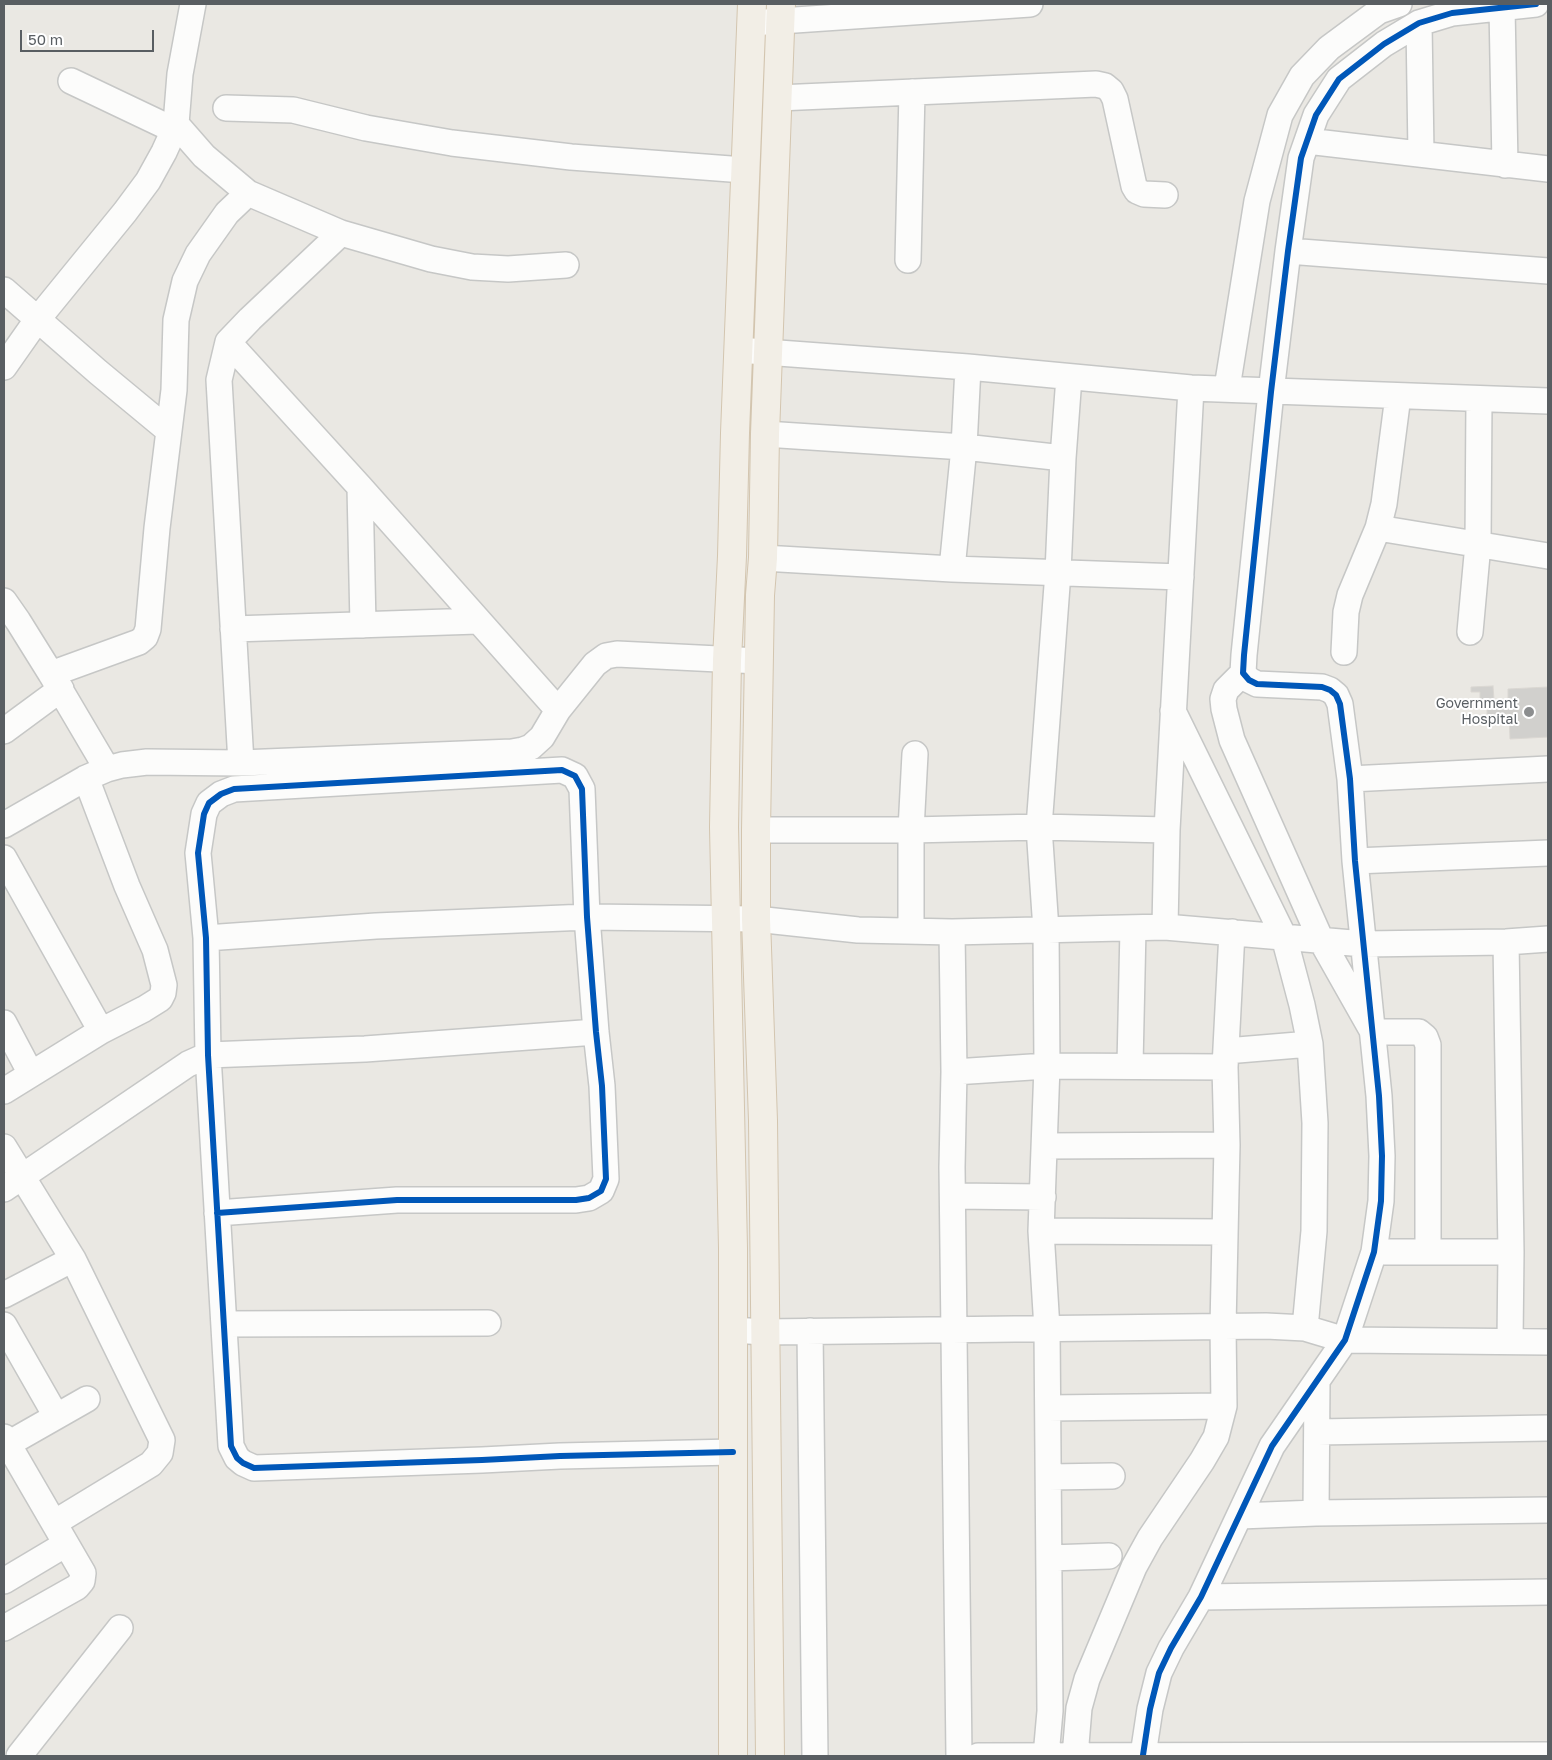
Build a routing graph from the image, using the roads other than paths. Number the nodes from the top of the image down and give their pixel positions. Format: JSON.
{"nodes":[{"id":1,"x":193,"y":4,"type":"edge"},
{"id":2,"x":1030,"y":4,"type":"edge"},
{"id":3,"x":1399,"y":4,"type":"edge"},
{"id":4,"x":1536,"y":4,"type":"edge"},
{"id":5,"x":1502,"y":7,"type":"junction"},
{"id":6,"x":781,"y":12,"type":"edge"},
{"id":7,"x":751,"y":14,"type":"edge"},
{"id":8,"x":1419,"y":23,"type":"junction"},
{"id":9,"x":71,"y":81,"type":"dead end"},
{"id":10,"x":912,"y":92,"type":"junction"},
{"id":11,"x":778,"y":98,"type":"junction"},
{"id":12,"x":226,"y":108,"type":"dead end"},
{"id":13,"x":175,"y":127,"type":"junction"},
{"id":14,"x":1307,"y":141,"type":"junction"},
{"id":15,"x":1420,"y":154,"type":"junction"},
{"id":16,"x":1505,"y":165,"type":"junction"},
{"id":17,"x":1548,"y":169,"type":"edge"},
{"id":18,"x":744,"y":170,"type":"junction"},
{"id":19,"x":248,"y":193,"type":"junction"},
{"id":20,"x":1165,"y":195,"type":"dead end"},
{"id":21,"x":341,"y":233,"type":"junction"},
{"id":22,"x":1288,"y":251,"type":"junction"},
{"id":23,"x":908,"y":260,"type":"dead end"},
{"id":24,"x":566,"y":265,"type":"dead end"},
{"id":25,"x":1548,"y":271,"type":"edge"},
{"id":26,"x":4,"y":290,"type":"edge"},
{"id":27,"x":37,"y":320,"type":"junction"},
{"id":28,"x":228,"y":342,"type":"junction"},
{"id":29,"x":738,"y":350,"type":"junction"},
{"id":30,"x":768,"y":353,"type":"junction"},
{"id":31,"x":4,"y":367,"type":"edge"},
{"id":32,"x":968,"y":367,"type":"junction"},
{"id":33,"x":1070,"y":377,"type":"junction"},
{"id":34,"x":1191,"y":388,"type":"junction"},
{"id":35,"x":1249,"y":390,"type":"junction"},
{"id":36,"x":1398,"y":396,"type":"junction"},
{"id":37,"x":1479,"y":399,"type":"junction"},
{"id":38,"x":1548,"y":401,"type":"edge"},
{"id":39,"x":168,"y":430,"type":"junction"},
{"id":40,"x":766,"y":434,"type":"junction"},
{"id":41,"x":964,"y":447,"type":"junction"},
{"id":42,"x":1062,"y":458,"type":"junction"},
{"id":43,"x":360,"y":487,"type":"junction"},
{"id":44,"x":1378,"y":528,"type":"junction"},
{"id":45,"x":1478,"y":544,"type":"junction"},
{"id":46,"x":1548,"y":556,"type":"edge"},
{"id":47,"x":763,"y":558,"type":"junction"},
{"id":48,"x":952,"y":569,"type":"junction"},
{"id":49,"x":1058,"y":572,"type":"junction"},
{"id":50,"x":1181,"y":577,"type":"junction"},
{"id":51,"x":4,"y":602,"type":"edge"},
{"id":52,"x":478,"y":621,"type":"junction"},
{"id":53,"x":363,"y":625,"type":"junction"},
{"id":54,"x":233,"y":629,"type":"junction"},
{"id":55,"x":1470,"y":632,"type":"dead end"},
{"id":56,"x":1344,"y":652,"type":"dead end"},
{"id":57,"x":727,"y":660,"type":"junction"},
{"id":58,"x":759,"y":661,"type":"junction"},
{"id":59,"x":1244,"y":672,"type":"junction"},
{"id":60,"x":56,"y":682,"type":"junction"},
{"id":61,"x":558,"y":710,"type":"junction"},
{"id":62,"x":1173,"y":711,"type":"junction"},
{"id":63,"x":4,"y":731,"type":"edge"},
{"id":64,"x":915,"y":754,"type":"dead end"},
{"id":65,"x":241,"y":763,"type":"junction"},
{"id":66,"x":1548,"y":769,"type":"edge"},
{"id":67,"x":97,"y":774,"type":"junction"},
{"id":68,"x":1350,"y":779,"type":"junction"},
{"id":69,"x":4,"y":823,"type":"edge"},
{"id":70,"x":1039,"y":827,"type":"junction"},
{"id":71,"x":756,"y":830,"type":"junction"},
{"id":72,"x":911,"y":830,"type":"junction"},
{"id":73,"x":1167,"y":830,"type":"junction"},
{"id":74,"x":1548,"y":853,"type":"edge"},
{"id":75,"x":4,"y":858,"type":"edge"},
{"id":76,"x":1355,"y":861,"type":"junction"},
{"id":77,"x":587,"y":917,"type":"junction"},
{"id":78,"x":725,"y":919,"type":"junction"},
{"id":79,"x":756,"y":919,"type":"junction"},
{"id":80,"x":1165,"y":927,"type":"junction"},
{"id":81,"x":1133,"y":928,"type":"junction"},
{"id":82,"x":911,"y":930,"type":"junction"},
{"id":83,"x":1046,"y":930,"type":"junction"},
{"id":84,"x":952,"y":932,"type":"junction"},
{"id":85,"x":1232,"y":932,"type":"junction"},
{"id":86,"x":206,"y":938,"type":"junction"},
{"id":87,"x":1302,"y":938,"type":"junction"},
{"id":88,"x":1548,"y":939,"type":"edge"},
{"id":89,"x":1506,"y":942,"type":"junction"},
{"id":90,"x":1364,"y":944,"type":"junction"},
{"id":91,"x":4,"y":1022,"type":"edge"},
{"id":92,"x":101,"y":1031,"type":"junction"},
{"id":93,"x":596,"y":1032,"type":"junction"},
{"id":94,"x":1373,"y":1032,"type":"junction"},
{"id":95,"x":1310,"y":1044,"type":"junction"},
{"id":96,"x":208,"y":1055,"type":"junction"},
{"id":97,"x":1225,"y":1059,"type":"junction"},
{"id":98,"x":1130,"y":1065,"type":"junction"},
{"id":99,"x":1047,"y":1066,"type":"junction"},
{"id":100,"x":954,"y":1072,"type":"junction"},
{"id":101,"x":31,"y":1074,"type":"junction"},
{"id":102,"x":4,"y":1091,"type":"edge"},
{"id":103,"x":1227,"y":1145,"type":"junction"},
{"id":104,"x":1045,"y":1146,"type":"junction"},
{"id":105,"x":4,"y":1147,"type":"edge"},
{"id":106,"x":13,"y":1183,"type":"edge"},
{"id":107,"x":953,"y":1196,"type":"junction"},
{"id":108,"x":1043,"y":1197,"type":"junction"},
{"id":109,"x":217,"y":1213,"type":"junction"},
{"id":110,"x":1041,"y":1231,"type":"junction"},
{"id":111,"x":1225,"y":1232,"type":"junction"},
{"id":112,"x":1374,"y":1252,"type":"junction"},
{"id":113,"x":1428,"y":1252,"type":"junction"},
{"id":114,"x":1511,"y":1252,"type":"junction"},
{"id":115,"x":73,"y":1259,"type":"junction"},
{"id":116,"x":4,"y":1295,"type":"edge"},
{"id":117,"x":488,"y":1323,"type":"dead end"},
{"id":118,"x":224,"y":1324,"type":"junction"},
{"id":119,"x":4,"y":1326,"type":"edge"},
{"id":120,"x":1223,"y":1326,"type":"junction"},
{"id":121,"x":954,"y":1329,"type":"junction"},
{"id":122,"x":1048,"y":1329,"type":"junction"},
{"id":123,"x":733,"y":1330,"type":"junction"},
{"id":124,"x":810,"y":1331,"type":"junction"},
{"id":125,"x":764,"y":1332,"type":"junction"},
{"id":126,"x":1325,"y":1334,"type":"junction"},
{"id":127,"x":1510,"y":1341,"type":"junction"},
{"id":128,"x":1548,"y":1342,"type":"edge"},
{"id":129,"x":1317,"y":1381,"type":"junction"},
{"id":130,"x":86,"y":1399,"type":"dead end"},
{"id":131,"x":1224,"y":1406,"type":"junction"},
{"id":132,"x":1048,"y":1408,"type":"junction"},
{"id":133,"x":56,"y":1416,"type":"junction"},
{"id":134,"x":1548,"y":1428,"type":"edge"},
{"id":135,"x":1318,"y":1432,"type":"junction"},
{"id":136,"x":6,"y":1440,"type":"edge"},
{"id":137,"x":733,"y":1452,"type":"junction"},
{"id":138,"x":12,"y":1473,"type":"edge"},
{"id":139,"x":1112,"y":1476,"type":"dead end"},
{"id":140,"x":1048,"y":1477,"type":"junction"},
{"id":141,"x":1548,"y":1510,"type":"edge"},
{"id":142,"x":1316,"y":1513,"type":"junction"},
{"id":143,"x":1240,"y":1516,"type":"junction"},
{"id":144,"x":60,"y":1534,"type":"junction"},
{"id":145,"x":1109,"y":1556,"type":"dead end"},
{"id":146,"x":1049,"y":1558,"type":"junction"},
{"id":147,"x":4,"y":1581,"type":"edge"},
{"id":148,"x":1548,"y":1592,"type":"edge"},
{"id":149,"x":1201,"y":1597,"type":"junction"},
{"id":150,"x":4,"y":1628,"type":"edge"},
{"id":151,"x":120,"y":1628,"type":"dead end"},
{"id":152,"x":1548,"y":1755,"type":"edge"},
{"id":153,"x":19,"y":1756,"type":"edge"},
{"id":154,"x":733,"y":1756,"type":"edge"},
{"id":155,"x":770,"y":1756,"type":"edge"},
{"id":156,"x":815,"y":1756,"type":"edge"},
{"id":157,"x":959,"y":1756,"type":"edge"},
{"id":158,"x":978,"y":1756,"type":"edge"},
{"id":159,"x":1046,"y":1756,"type":"edge"},
{"id":160,"x":1075,"y":1756,"type":"edge"},
{"id":161,"x":1129,"y":1756,"type":"edge"},
{"id":162,"x":1520,"y":1756,"type":"edge"}],
"edges":[{"from":1,"to":13,"type":"street"},
{"from":2,"to":6,"type":"street"},
{"from":3,"to":35,"type":"street"},
{"from":4,"to":5,"type":"street"},
{"from":5,"to":8,"type":"street"},
{"from":5,"to":16,"type":"street"},
{"from":6,"to":7,"type":"street"},
{"from":6,"to":11,"type":"main road"},
{"from":7,"to":18,"type":"main road"},
{"from":8,"to":14,"type":"street"},
{"from":8,"to":15,"type":"street"},
{"from":9,"to":13,"type":"street"},
{"from":10,"to":11,"type":"street"},
{"from":10,"to":20,"type":"street"},
{"from":10,"to":23,"type":"street"},
{"from":11,"to":30,"type":"main road"},
{"from":12,"to":18,"type":"street"},
{"from":13,"to":19,"type":"street"},
{"from":13,"to":27,"type":"street"},
{"from":14,"to":15,"type":"street"},
{"from":14,"to":22,"type":"street"},
{"from":15,"to":16,"type":"street"},
{"from":16,"to":17,"type":"street"},
{"from":18,"to":29,"type":"main road"},
{"from":19,"to":21,"type":"street"},
{"from":19,"to":39,"type":"street"},
{"from":21,"to":24,"type":"street"},
{"from":21,"to":28,"type":"street"},
{"from":22,"to":25,"type":"street"},
{"from":22,"to":35,"type":"street"},
{"from":26,"to":27,"type":"street"},
{"from":27,"to":31,"type":"street"},
{"from":27,"to":39,"type":"street"},
{"from":28,"to":43,"type":"street"},
{"from":28,"to":54,"type":"street"},
{"from":29,"to":30,"type":"street"},
{"from":29,"to":57,"type":"main road"},
{"from":30,"to":32,"type":"street"},
{"from":30,"to":40,"type":"main road"},
{"from":32,"to":33,"type":"street"},
{"from":32,"to":41,"type":"street"},
{"from":33,"to":34,"type":"street"},
{"from":33,"to":42,"type":"street"},
{"from":34,"to":35,"type":"street"},
{"from":34,"to":50,"type":"street"},
{"from":35,"to":36,"type":"street"},
{"from":35,"to":59,"type":"street"},
{"from":36,"to":37,"type":"street"},
{"from":36,"to":44,"type":"street"},
{"from":37,"to":38,"type":"street"},
{"from":37,"to":45,"type":"street"},
{"from":39,"to":60,"type":"street"},
{"from":40,"to":41,"type":"street"},
{"from":40,"to":47,"type":"main road"},
{"from":41,"to":42,"type":"street"},
{"from":41,"to":48,"type":"street"},
{"from":42,"to":49,"type":"street"},
{"from":43,"to":52,"type":"street"},
{"from":43,"to":53,"type":"street"},
{"from":44,"to":45,"type":"street"},
{"from":44,"to":56,"type":"street"},
{"from":45,"to":46,"type":"street"},
{"from":45,"to":55,"type":"street"},
{"from":47,"to":48,"type":"street"},
{"from":47,"to":58,"type":"main road"},
{"from":48,"to":49,"type":"street"},
{"from":49,"to":50,"type":"street"},
{"from":49,"to":70,"type":"street"},
{"from":50,"to":62,"type":"street"},
{"from":51,"to":60,"type":"street"},
{"from":52,"to":53,"type":"street"},
{"from":52,"to":61,"type":"street"},
{"from":53,"to":54,"type":"street"},
{"from":54,"to":65,"type":"street"},
{"from":57,"to":58,"type":"street"},
{"from":57,"to":61,"type":"street"},
{"from":57,"to":78,"type":"main road"},
{"from":58,"to":71,"type":"main road"},
{"from":59,"to":68,"type":"street"},
{"from":59,"to":87,"type":"street"},
{"from":60,"to":63,"type":"street"},
{"from":60,"to":67,"type":"street"},
{"from":61,"to":65,"type":"street"},
{"from":62,"to":73,"type":"street"},
{"from":62,"to":87,"type":"street"},
{"from":64,"to":72,"type":"street"},
{"from":65,"to":67,"type":"street"},
{"from":66,"to":68,"type":"street"},
{"from":67,"to":69,"type":"street"},
{"from":67,"to":92,"type":"street"},
{"from":68,"to":76,"type":"street"},
{"from":70,"to":72,"type":"street"},
{"from":70,"to":73,"type":"street"},
{"from":70,"to":83,"type":"street"},
{"from":71,"to":72,"type":"street"},
{"from":71,"to":79,"type":"main road"},
{"from":72,"to":82,"type":"street"},
{"from":73,"to":80,"type":"street"},
{"from":74,"to":76,"type":"street"},
{"from":75,"to":92,"type":"street"},
{"from":76,"to":90,"type":"street"},
{"from":77,"to":78,"type":"street"},
{"from":77,"to":86,"type":"street"},
{"from":77,"to":86,"type":"street"},
{"from":77,"to":93,"type":"street"},
{"from":78,"to":79,"type":"street"},
{"from":78,"to":123,"type":"main road"},
{"from":79,"to":82,"type":"street"},
{"from":79,"to":125,"type":"main road"},
{"from":80,"to":81,"type":"street"},
{"from":80,"to":85,"type":"street"},
{"from":81,"to":83,"type":"street"},
{"from":81,"to":98,"type":"street"},
{"from":82,"to":84,"type":"street"},
{"from":83,"to":84,"type":"street"},
{"from":83,"to":99,"type":"street"},
{"from":84,"to":100,"type":"street"},
{"from":85,"to":87,"type":"street"},
{"from":85,"to":97,"type":"street"},
{"from":86,"to":96,"type":"street"},
{"from":87,"to":90,"type":"street"},
{"from":87,"to":94,"type":"street"},
{"from":87,"to":95,"type":"street"},
{"from":88,"to":89,"type":"street"},
{"from":89,"to":90,"type":"street"},
{"from":89,"to":114,"type":"street"},
{"from":90,"to":94,"type":"street"},
{"from":91,"to":101,"type":"street"},
{"from":92,"to":101,"type":"street"},
{"from":93,"to":96,"type":"street"},
{"from":93,"to":109,"type":"street"},
{"from":94,"to":112,"type":"street"},
{"from":94,"to":113,"type":"street"},
{"from":95,"to":97,"type":"street"},
{"from":95,"to":126,"type":"street"},
{"from":96,"to":106,"type":"street"},
{"from":96,"to":109,"type":"street"},
{"from":97,"to":98,"type":"street"},
{"from":97,"to":103,"type":"street"},
{"from":98,"to":99,"type":"street"},
{"from":99,"to":100,"type":"street"},
{"from":99,"to":104,"type":"street"},
{"from":100,"to":107,"type":"street"},
{"from":101,"to":102,"type":"street"},
{"from":103,"to":104,"type":"street"},
{"from":103,"to":111,"type":"street"},
{"from":104,"to":108,"type":"street"},
{"from":105,"to":106,"type":"street"},
{"from":106,"to":115,"type":"street"},
{"from":107,"to":108,"type":"street"},
{"from":107,"to":121,"type":"street"},
{"from":108,"to":110,"type":"street"},
{"from":109,"to":118,"type":"street"},
{"from":110,"to":111,"type":"street"},
{"from":110,"to":122,"type":"street"},
{"from":111,"to":120,"type":"street"},
{"from":112,"to":113,"type":"street"},
{"from":112,"to":126,"type":"street"},
{"from":113,"to":114,"type":"street"},
{"from":114,"to":127,"type":"street"},
{"from":115,"to":116,"type":"street"},
{"from":115,"to":144,"type":"street"},
{"from":117,"to":118,"type":"street"},
{"from":118,"to":137,"type":"street"},
{"from":119,"to":133,"type":"street"},
{"from":120,"to":122,"type":"street"},
{"from":120,"to":126,"type":"street"},
{"from":120,"to":131,"type":"street"},
{"from":121,"to":122,"type":"street"},
{"from":121,"to":124,"type":"street"},
{"from":121,"to":157,"type":"street"},
{"from":122,"to":132,"type":"street"},
{"from":123,"to":125,"type":"street"},
{"from":123,"to":137,"type":"main road"},
{"from":124,"to":125,"type":"street"},
{"from":124,"to":156,"type":"street"},
{"from":125,"to":155,"type":"main road"},
{"from":126,"to":127,"type":"street"},
{"from":126,"to":129,"type":"street"},
{"from":127,"to":128,"type":"street"},
{"from":129,"to":135,"type":"street"},
{"from":129,"to":143,"type":"street"},
{"from":130,"to":133,"type":"street"},
{"from":131,"to":132,"type":"street"},
{"from":131,"to":160,"type":"street"},
{"from":132,"to":140,"type":"street"},
{"from":133,"to":136,"type":"street"},
{"from":134,"to":135,"type":"street"},
{"from":135,"to":142,"type":"street"},
{"from":136,"to":138,"type":"street"},
{"from":137,"to":154,"type":"main road"},
{"from":138,"to":144,"type":"street"},
{"from":139,"to":140,"type":"street"},
{"from":140,"to":146,"type":"street"},
{"from":141,"to":142,"type":"street"},
{"from":142,"to":143,"type":"street"},
{"from":143,"to":149,"type":"street"},
{"from":144,"to":147,"type":"street"},
{"from":144,"to":150,"type":"street"},
{"from":145,"to":146,"type":"street"},
{"from":146,"to":159,"type":"street"},
{"from":148,"to":149,"type":"street"},
{"from":149,"to":161,"type":"street"},
{"from":151,"to":153,"type":"street"},
{"from":152,"to":162,"type":"street"},
{"from":158,"to":159,"type":"street"},
{"from":159,"to":160,"type":"street"},
{"from":160,"to":161,"type":"street"},
{"from":161,"to":162,"type":"street"}]}
